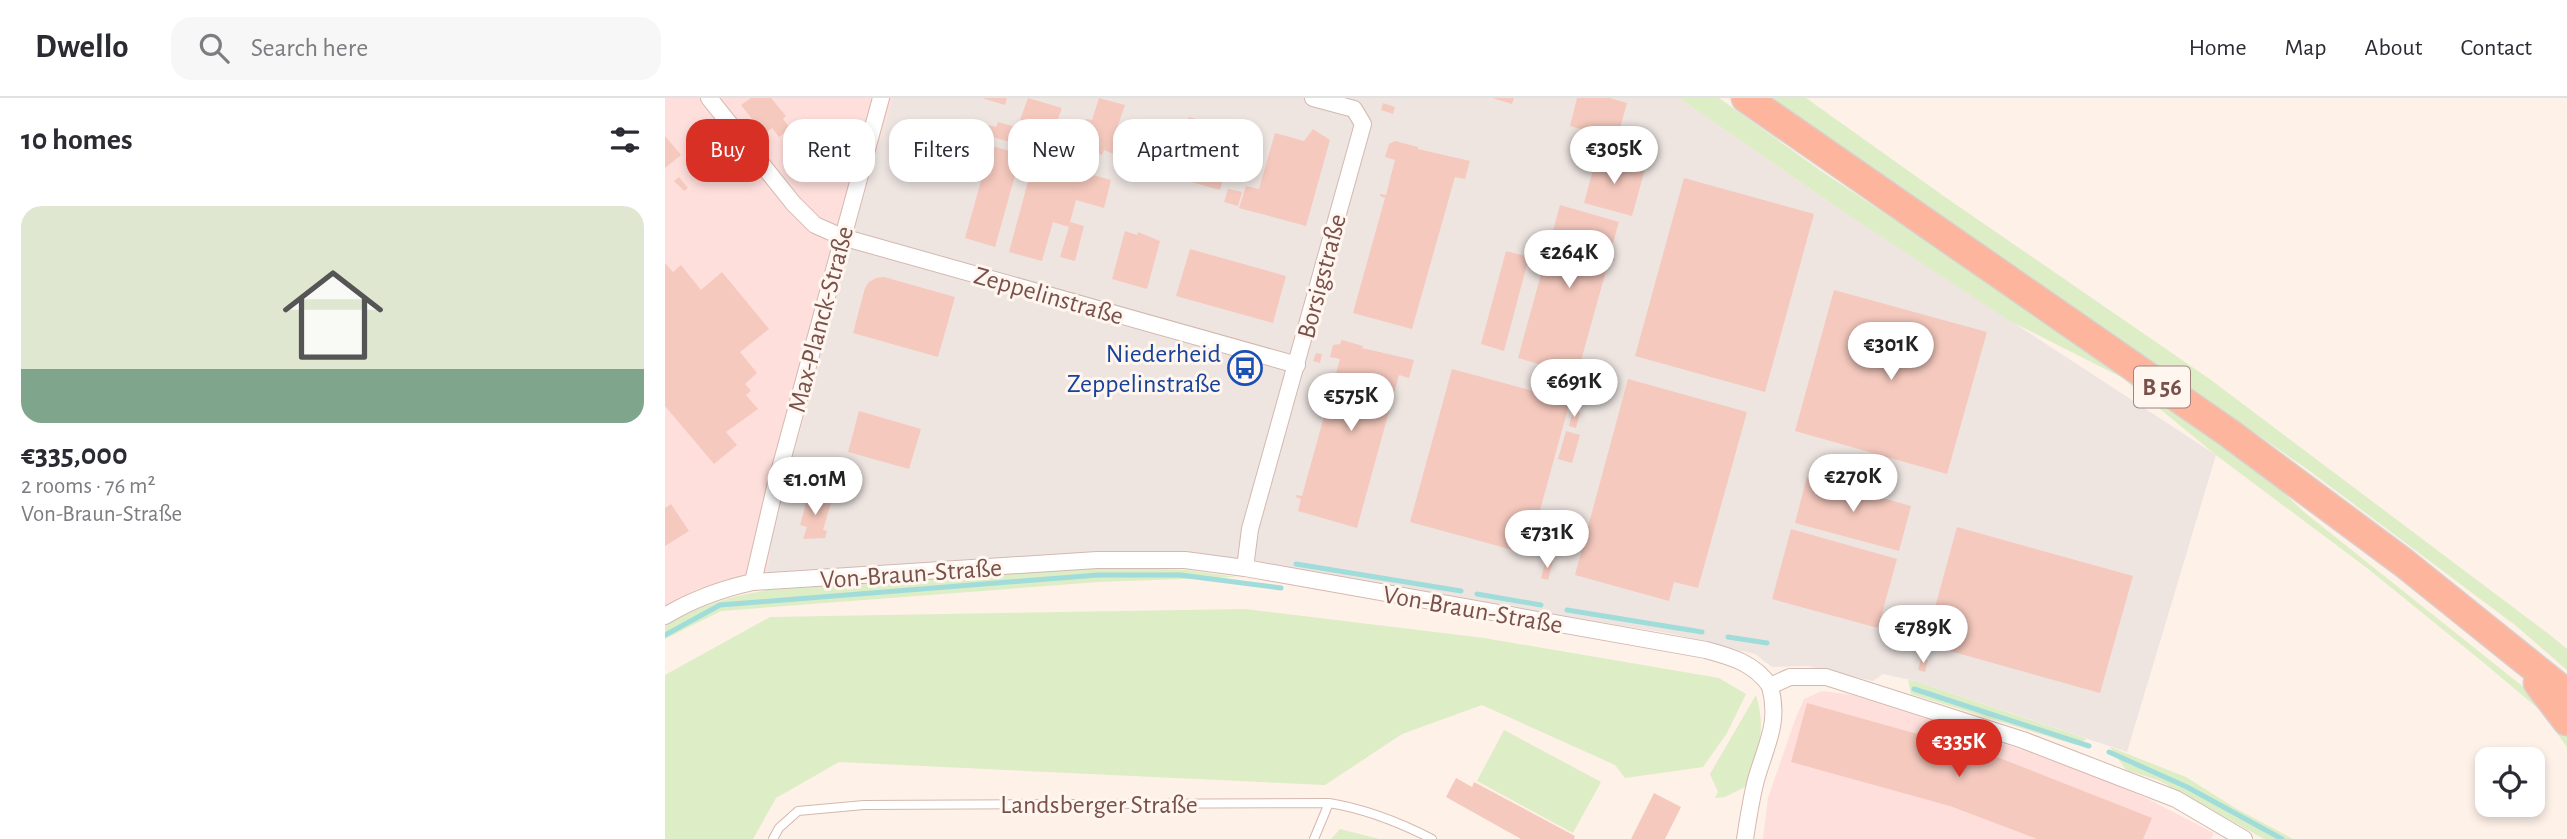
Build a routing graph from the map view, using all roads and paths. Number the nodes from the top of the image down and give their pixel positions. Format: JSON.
{"nodes":[{"id":1,"x":709,"y":98,"type":"edge"},
{"id":2,"x":881,"y":98,"type":"edge"},
{"id":3,"x":1313,"y":98,"type":"edge"},
{"id":4,"x":1745,"y":98,"type":"edge"},
{"id":5,"x":842,"y":237,"type":"junction"},
{"id":6,"x":1297,"y":365,"type":"junction"},
{"id":7,"x":1245,"y":568,"type":"junction"},
{"id":8,"x":753,"y":582,"type":"junction"},
{"id":9,"x":665,"y":617,"type":"edge"},
{"id":10,"x":2514,"y":650,"type":"junction"},
{"id":11,"x":1770,"y":686,"type":"junction"},
{"id":12,"x":2567,"y":694,"type":"edge"},
{"id":13,"x":2567,"y":721,"type":"edge"},
{"id":14,"x":1329,"y":803,"type":"junction"},
{"id":15,"x":773,"y":839,"type":"edge"},
{"id":16,"x":1314,"y":839,"type":"edge"},
{"id":17,"x":1432,"y":839,"type":"edge"},
{"id":18,"x":1745,"y":839,"type":"edge"},
{"id":19,"x":2244,"y":839,"type":"edge"}],
"edges":[{"from":1,"to":5,"type":"street","name":"Zeppelinstraße"},
{"from":2,"to":5,"type":"street","name":"Max-Planck-Straße"},
{"from":3,"to":6,"type":"street","name":"Borsigstraße"},
{"from":4,"to":10,"type":"highway","number":"B 56"},
{"from":5,"to":6,"type":"street","name":"Zeppelinstraße"},
{"from":5,"to":8,"type":"street","name":"Max-Planck-Straße"},
{"from":6,"to":7,"type":"street","name":"Borsigstraße"},
{"from":7,"to":8,"type":"street","name":"Von-Braun-Straße"},
{"from":7,"to":11,"type":"street","name":"Von-Braun-Straße"},
{"from":8,"to":9,"type":"street","name":"Von-Braun-Straße"},
{"from":10,"to":12,"type":"highway","number":"B 56"},
{"from":10,"to":13,"type":"highway"},
{"from":11,"to":18,"type":"street"},
{"from":11,"to":19,"type":"street"},
{"from":14,"to":15,"type":"lane","name":"Landsberger Straße"},
{"from":14,"to":16,"type":"lane"},
{"from":14,"to":17,"type":"lane","name":"Landsberger Straße"}]}
